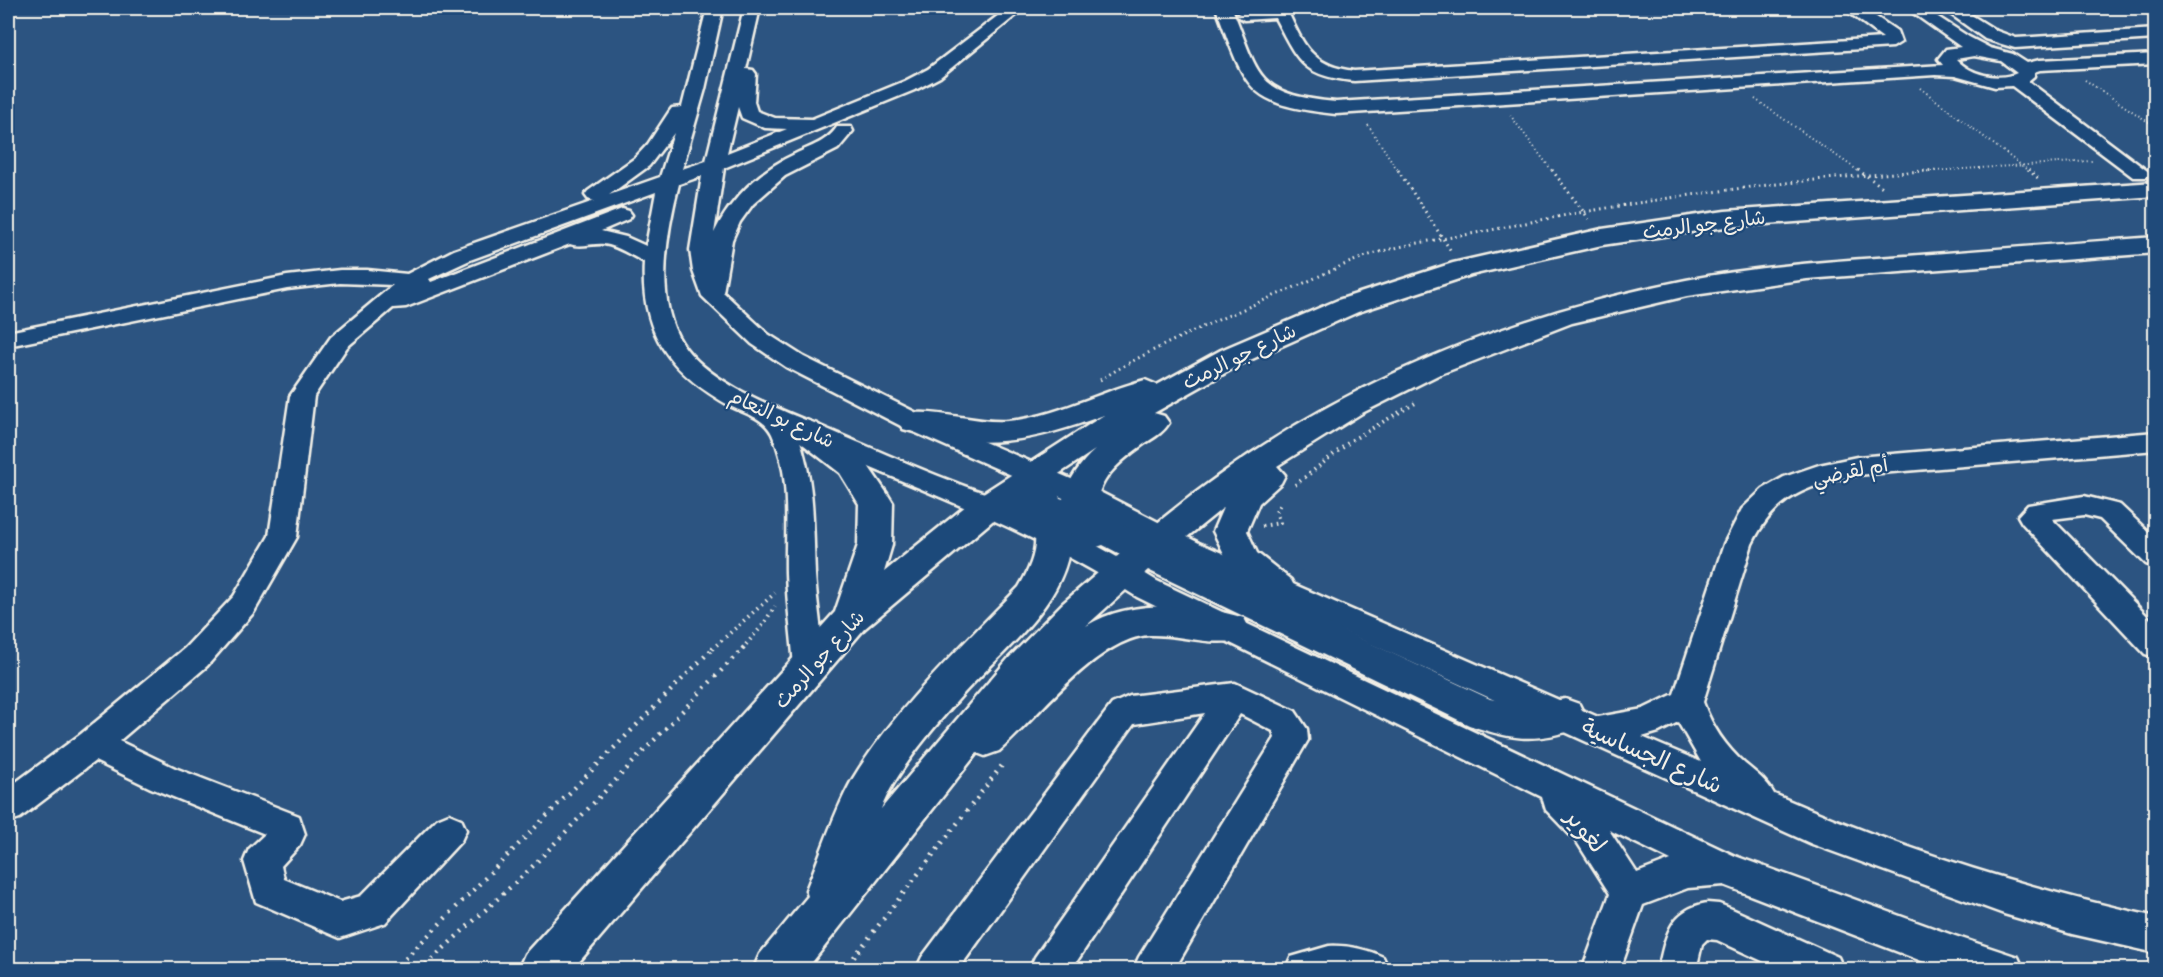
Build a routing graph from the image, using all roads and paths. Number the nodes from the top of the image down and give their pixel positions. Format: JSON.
{"nodes":[{"id":1,"x":714,"y":8,"type":"edge"},
{"id":2,"x":752,"y":8,"type":"edge"},
{"id":3,"x":1017,"y":8,"type":"edge"},
{"id":4,"x":1037,"y":8,"type":"edge"},
{"id":5,"x":1224,"y":8,"type":"edge"},
{"id":6,"x":1853,"y":8,"type":"edge"},
{"id":7,"x":1950,"y":8,"type":"edge"},
{"id":8,"x":1279,"y":10,"type":"edge"},
{"id":9,"x":1907,"y":10,"type":"edge"},
{"id":10,"x":1242,"y":11,"type":"edge"},
{"id":11,"x":1252,"y":34,"type":"dead end"},
{"id":12,"x":2156,"y":34,"type":"edge"},
{"id":13,"x":2156,"y":50,"type":"edge"},
{"id":14,"x":1985,"y":52,"type":"junction"},
{"id":15,"x":1736,"y":53,"type":"junction"},
{"id":16,"x":2004,"y":57,"type":"junction"},
{"id":17,"x":2156,"y":59,"type":"edge"},
{"id":18,"x":1953,"y":61,"type":"junction"},
{"id":19,"x":737,"y":63,"type":"junction"},
{"id":20,"x":2062,"y":64,"type":"junction"},
{"id":21,"x":1521,"y":66,"type":"junction"},
{"id":22,"x":1270,"y":71,"type":"dead end"},
{"id":23,"x":1759,"y":73,"type":"junction"},
{"id":24,"x":1900,"y":73,"type":"junction"},
{"id":25,"x":2012,"y":77,"type":"junction"},
{"id":26,"x":1732,"y":83,"type":"junction"},
{"id":27,"x":1536,"y":84,"type":"junction"},
{"id":28,"x":1497,"y":98,"type":"junction"},
{"id":29,"x":693,"y":99,"type":"junction"},
{"id":30,"x":1356,"y":106,"type":"junction"},
{"id":31,"x":835,"y":125,"type":"junction"},
{"id":32,"x":2156,"y":127,"type":"edge"},
{"id":33,"x":712,"y":174,"type":"junction"},
{"id":34,"x":2150,"y":178,"type":"edge"},
{"id":35,"x":2040,"y":180,"type":"junction"},
{"id":36,"x":667,"y":189,"type":"junction"},
{"id":37,"x":1887,"y":190,"type":"junction"},
{"id":38,"x":509,"y":237,"type":"junction"},
{"id":39,"x":1602,"y":237,"type":"junction"},
{"id":40,"x":2156,"y":245,"type":"edge"},
{"id":41,"x":547,"y":246,"type":"junction"},
{"id":42,"x":655,"y":259,"type":"junction"},
{"id":43,"x":1463,"y":269,"type":"junction"},
{"id":44,"x":411,"y":281,"type":"junction"},
{"id":45,"x":438,"y":288,"type":"junction"},
{"id":46,"x":713,"y":296,"type":"junction"},
{"id":47,"x":382,"y":308,"type":"junction"},
{"id":48,"x":1292,"y":330,"type":"junction"},
{"id":49,"x":8,"y":339,"type":"edge"},
{"id":50,"x":1206,"y":370,"type":"junction"},
{"id":51,"x":1423,"y":399,"type":"dead end"},
{"id":52,"x":914,"y":422,"type":"junction"},
{"id":53,"x":791,"y":425,"type":"junction"},
{"id":54,"x":2156,"y":441,"type":"edge"},
{"id":55,"x":1288,"y":443,"type":"junction"},
{"id":56,"x":1034,"y":474,"type":"junction"},
{"id":57,"x":1288,"y":492,"type":"dead end"},
{"id":58,"x":1282,"y":499,"type":"dead end"},
{"id":59,"x":989,"y":505,"type":"junction"},
{"id":60,"x":1065,"y":514,"type":"junction"},
{"id":61,"x":1230,"y":531,"type":"junction"},
{"id":62,"x":1144,"y":554,"type":"junction"},
{"id":63,"x":2156,"y":556,"type":"edge"},
{"id":64,"x":775,"y":583,"type":"dead end"},
{"id":65,"x":1278,"y":590,"type":"junction"},
{"id":66,"x":775,"y":593,"type":"junction"},
{"id":67,"x":851,"y":619,"type":"junction"},
{"id":68,"x":1231,"y":628,"type":"junction"},
{"id":69,"x":2156,"y":645,"type":"edge"},
{"id":70,"x":810,"y":668,"type":"junction"},
{"id":71,"x":1235,"y":696,"type":"junction"},
{"id":72,"x":1687,"y":702,"type":"junction"},
{"id":73,"x":1565,"y":716,"type":"junction"},
{"id":74,"x":1598,"y":731,"type":"junction"},
{"id":75,"x":93,"y":744,"type":"junction"},
{"id":76,"x":947,"y":760,"type":"junction"},
{"id":77,"x":1004,"y":762,"type":"dead end"},
{"id":78,"x":1532,"y":777,"type":"junction"},
{"id":79,"x":8,"y":807,"type":"edge"},
{"id":80,"x":1776,"y":812,"type":"junction"},
{"id":81,"x":449,"y":830,"type":"dead end"},
{"id":82,"x":1725,"y":869,"type":"junction"},
{"id":83,"x":1629,"y":893,"type":"junction"},
{"id":84,"x":818,"y":918,"type":"junction"},
{"id":85,"x":2156,"y":935,"type":"edge"},
{"id":86,"x":394,"y":969,"type":"edge"},
{"id":87,"x":420,"y":969,"type":"edge"},
{"id":88,"x":541,"y":969,"type":"edge"},
{"id":89,"x":776,"y":969,"type":"edge"},
{"id":90,"x":844,"y":969,"type":"edge"},
{"id":91,"x":935,"y":969,"type":"edge"},
{"id":92,"x":1047,"y":969,"type":"edge"},
{"id":93,"x":1152,"y":969,"type":"edge"},
{"id":94,"x":1304,"y":969,"type":"edge"},
{"id":95,"x":1370,"y":969,"type":"edge"},
{"id":96,"x":1601,"y":969,"type":"edge"},
{"id":97,"x":1677,"y":969,"type":"edge"},
{"id":98,"x":1825,"y":969,"type":"edge"},
{"id":99,"x":2005,"y":969,"type":"edge"}],
"edges":[{"from":1,"to":29,"type":"street","name":"شارع بو النعام"},
{"from":2,"to":19,"type":"street"},
{"from":3,"to":31,"type":"street"},
{"from":4,"to":31,"type":"street"},
{"from":5,"to":30,"type":"street"},
{"from":6,"to":15,"type":"street"},
{"from":7,"to":12,"type":"street"},
{"from":8,"to":10,"type":"street"},
{"from":8,"to":21,"type":"street"},
{"from":9,"to":14,"type":"street"},
{"from":9,"to":18,"type":"street"},
{"from":10,"to":11,"type":"street"},
{"from":13,"to":16,"type":"street"},
{"from":14,"to":16,"type":"street"},
{"from":14,"to":18,"type":"street"},
{"from":15,"to":21,"type":"street"},
{"from":15,"to":23,"type":"street"},
{"from":16,"to":25,"type":"street"},
{"from":17,"to":20,"type":"street"},
{"from":18,"to":23,"type":"street"},
{"from":18,"to":24,"type":"street"},
{"from":18,"to":25,"type":"street"},
{"from":19,"to":31,"type":"street"},
{"from":19,"to":33,"type":"street"},
{"from":20,"to":25,"type":"street"},
{"from":20,"to":32,"type":"path"},
{"from":21,"to":27,"type":"street"},
{"from":22,"to":27,"type":"street"},
{"from":23,"to":27,"type":"street"},
{"from":24,"to":26,"type":"street"},
{"from":24,"to":35,"type":"path"},
{"from":25,"to":34,"type":"street"},
{"from":26,"to":28,"type":"street"},
{"from":26,"to":37,"type":"path"},
{"from":28,"to":30,"type":"street"},
{"from":28,"to":39,"type":"path"},
{"from":29,"to":36,"type":"street","name":"شارع بو النعام"},
{"from":29,"to":38,"type":"street"},
{"from":30,"to":43,"type":"path"},
{"from":31,"to":33,"type":"street"},
{"from":31,"to":46,"type":"street"},
{"from":33,"to":36,"type":"street"},
{"from":33,"to":46,"type":"street"},
{"from":34,"to":35,"type":"main road"},
{"from":34,"to":39,"type":"main road","name":"شارع جو الرمث"},
{"from":35,"to":37,"type":"main road"},
{"from":36,"to":38,"type":"street"},
{"from":36,"to":41,"type":"street"},
{"from":36,"to":42,"type":"street","name":"شارع بو النعام"},
{"from":37,"to":39,"type":"main road"},
{"from":38,"to":44,"type":"street"},
{"from":39,"to":43,"type":"main road","name":"شارع جو الرمث"},
{"from":40,"to":55,"type":"main road"},
{"from":41,"to":42,"type":"street"},
{"from":41,"to":45,"type":"street"},
{"from":42,"to":53,"type":"street","name":"شارع بو النعام"},
{"from":43,"to":48,"type":"main road","name":"شارع جو الرمث"},
{"from":44,"to":45,"type":"street"},
{"from":44,"to":47,"type":"street"},
{"from":44,"to":49,"type":"street"},
{"from":45,"to":47,"type":"street"},
{"from":46,"to":52,"type":"street"},
{"from":47,"to":75,"type":"street"},
{"from":48,"to":50,"type":"main road","name":"شارع جو الرمث"},
{"from":48,"to":60,"type":"main road"},
{"from":50,"to":52,"type":"main road"},
{"from":50,"to":56,"type":"main road","name":"شارع جو الرمث"},
{"from":51,"to":57,"type":"path"},
{"from":52,"to":56,"type":"street"},
{"from":53,"to":59,"type":"street","name":"شارع بو النعام"},
{"from":53,"to":67,"type":"main road"},
{"from":53,"to":70,"type":"street"},
{"from":54,"to":72,"type":"street","name":"أم لقرضي"},
{"from":55,"to":61,"type":"main road"},
{"from":55,"to":62,"type":"main road"},
{"from":56,"to":59,"type":"main road","name":"شارع جو الرمث"},
{"from":56,"to":60,"type":"main road"},
{"from":58,"to":61,"type":"path"},
{"from":59,"to":60,"type":"main road"},
{"from":59,"to":67,"type":"main road","name":"شارع جو الرمث"},
{"from":60,"to":62,"type":"street"},
{"from":60,"to":62,"type":"main road"},
{"from":60,"to":84,"type":"main road"},
{"from":61,"to":65,"type":"main road"},
{"from":62,"to":65,"type":"street","name":"شارع الجساسية"},
{"from":62,"to":68,"type":"street"},
{"from":62,"to":73,"type":"main road"},
{"from":62,"to":76,"type":"main road"},
{"from":63,"to":69,"type":"street"},
{"from":64,"to":66,"type":"path"},
{"from":65,"to":73,"type":"street","name":"شارع الجساسية"},
{"from":66,"to":86,"type":"path"},
{"from":66,"to":87,"type":"path"},
{"from":67,"to":70,"type":"main road","name":"شارع جو الرمث"},
{"from":68,"to":76,"type":"main road"},
{"from":68,"to":78,"type":"street"},
{"from":70,"to":88,"type":"main road","name":"شارع جو الرمث"},
{"from":71,"to":91,"type":"street"},
{"from":71,"to":92,"type":"street"},
{"from":71,"to":93,"type":"street"},
{"from":72,"to":74,"type":"street"},
{"from":72,"to":80,"type":"street"},
{"from":73,"to":74,"type":"street","name":"شارع الجساسية"},
{"from":74,"to":80,"type":"street","name":"شارع الجساسية"},
{"from":75,"to":79,"type":"street"},
{"from":75,"to":81,"type":"street"},
{"from":76,"to":84,"type":"main road"},
{"from":77,"to":90,"type":"path"},
{"from":78,"to":82,"type":"street"},
{"from":78,"to":83,"type":"street","name":"لغوير"},
{"from":80,"to":85,"type":"street","name":"شارع الجساسية"},
{"from":82,"to":83,"type":"street"},
{"from":82,"to":99,"type":"street"},
{"from":83,"to":96,"type":"street"},
{"from":84,"to":89,"type":"main road"},
{"from":94,"to":95,"type":"street"},
{"from":97,"to":98,"type":"street"}]}
